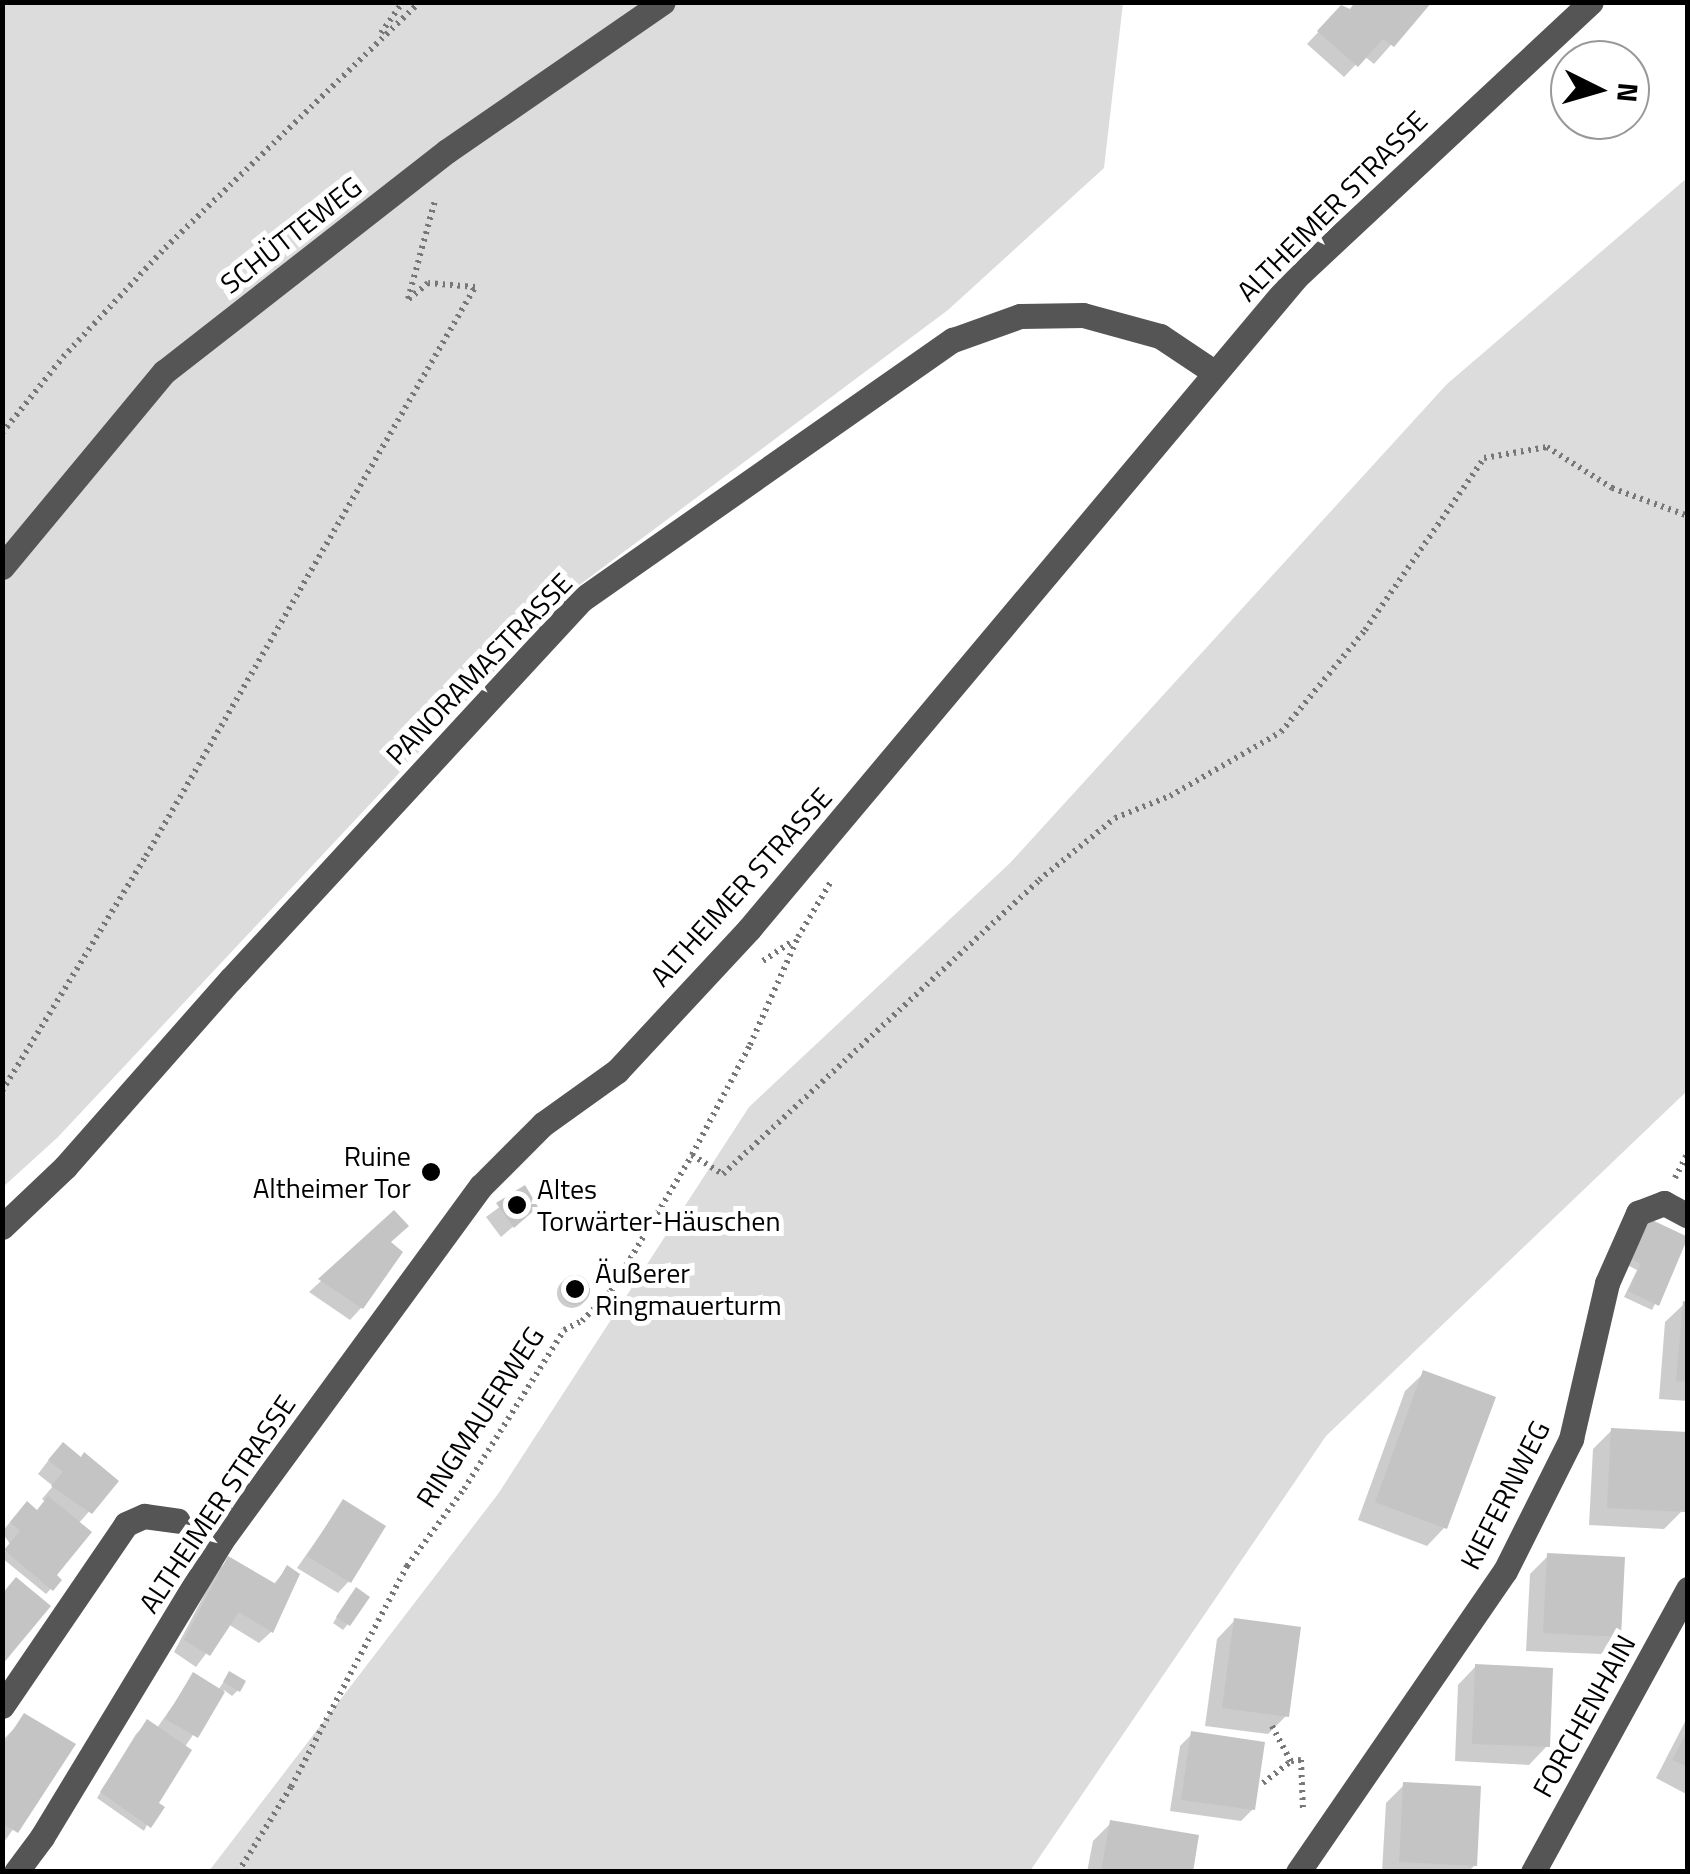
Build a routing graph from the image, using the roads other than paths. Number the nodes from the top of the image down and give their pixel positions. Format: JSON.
{"nodes":[{"id":1,"x":663,"y":2,"type":"edge"},
{"id":2,"x":1590,"y":2,"type":"edge"},
{"id":3,"x":1214,"y":372,"type":"junction"},
{"id":4,"x":2,"y":566,"type":"edge"},
{"id":5,"x":1688,"y":1216,"type":"edge"},
{"id":6,"x":2,"y":1227,"type":"edge"},
{"id":7,"x":178,"y":1521,"type":"dead end"},
{"id":8,"x":1688,"y":1589,"type":"edge"},
{"id":9,"x":2,"y":1706,"type":"edge"},
{"id":10,"x":1300,"y":1869,"type":"edge"},
{"id":11,"x":16,"y":1872,"type":"edge"},
{"id":12,"x":1533,"y":1872,"type":"edge"}],
"edges":[{"from":1,"to":4,"type":"street","name":"SCHÜTTEWEG"},
{"from":2,"to":3,"type":"street","name":"ALTHEIMER STRASSE"},
{"from":3,"to":6,"type":"street","name":"PANORAMASTRASSE"},
{"from":3,"to":11,"type":"street","name":"ALTHEIMER STRASSE"},
{"from":5,"to":10,"type":"street","name":"KIEFERNWEG"},
{"from":7,"to":9,"type":"street","name":"ALTHEIMER STRASSE"},
{"from":8,"to":12,"type":"street","name":"FORCHENHAIN"}]}
